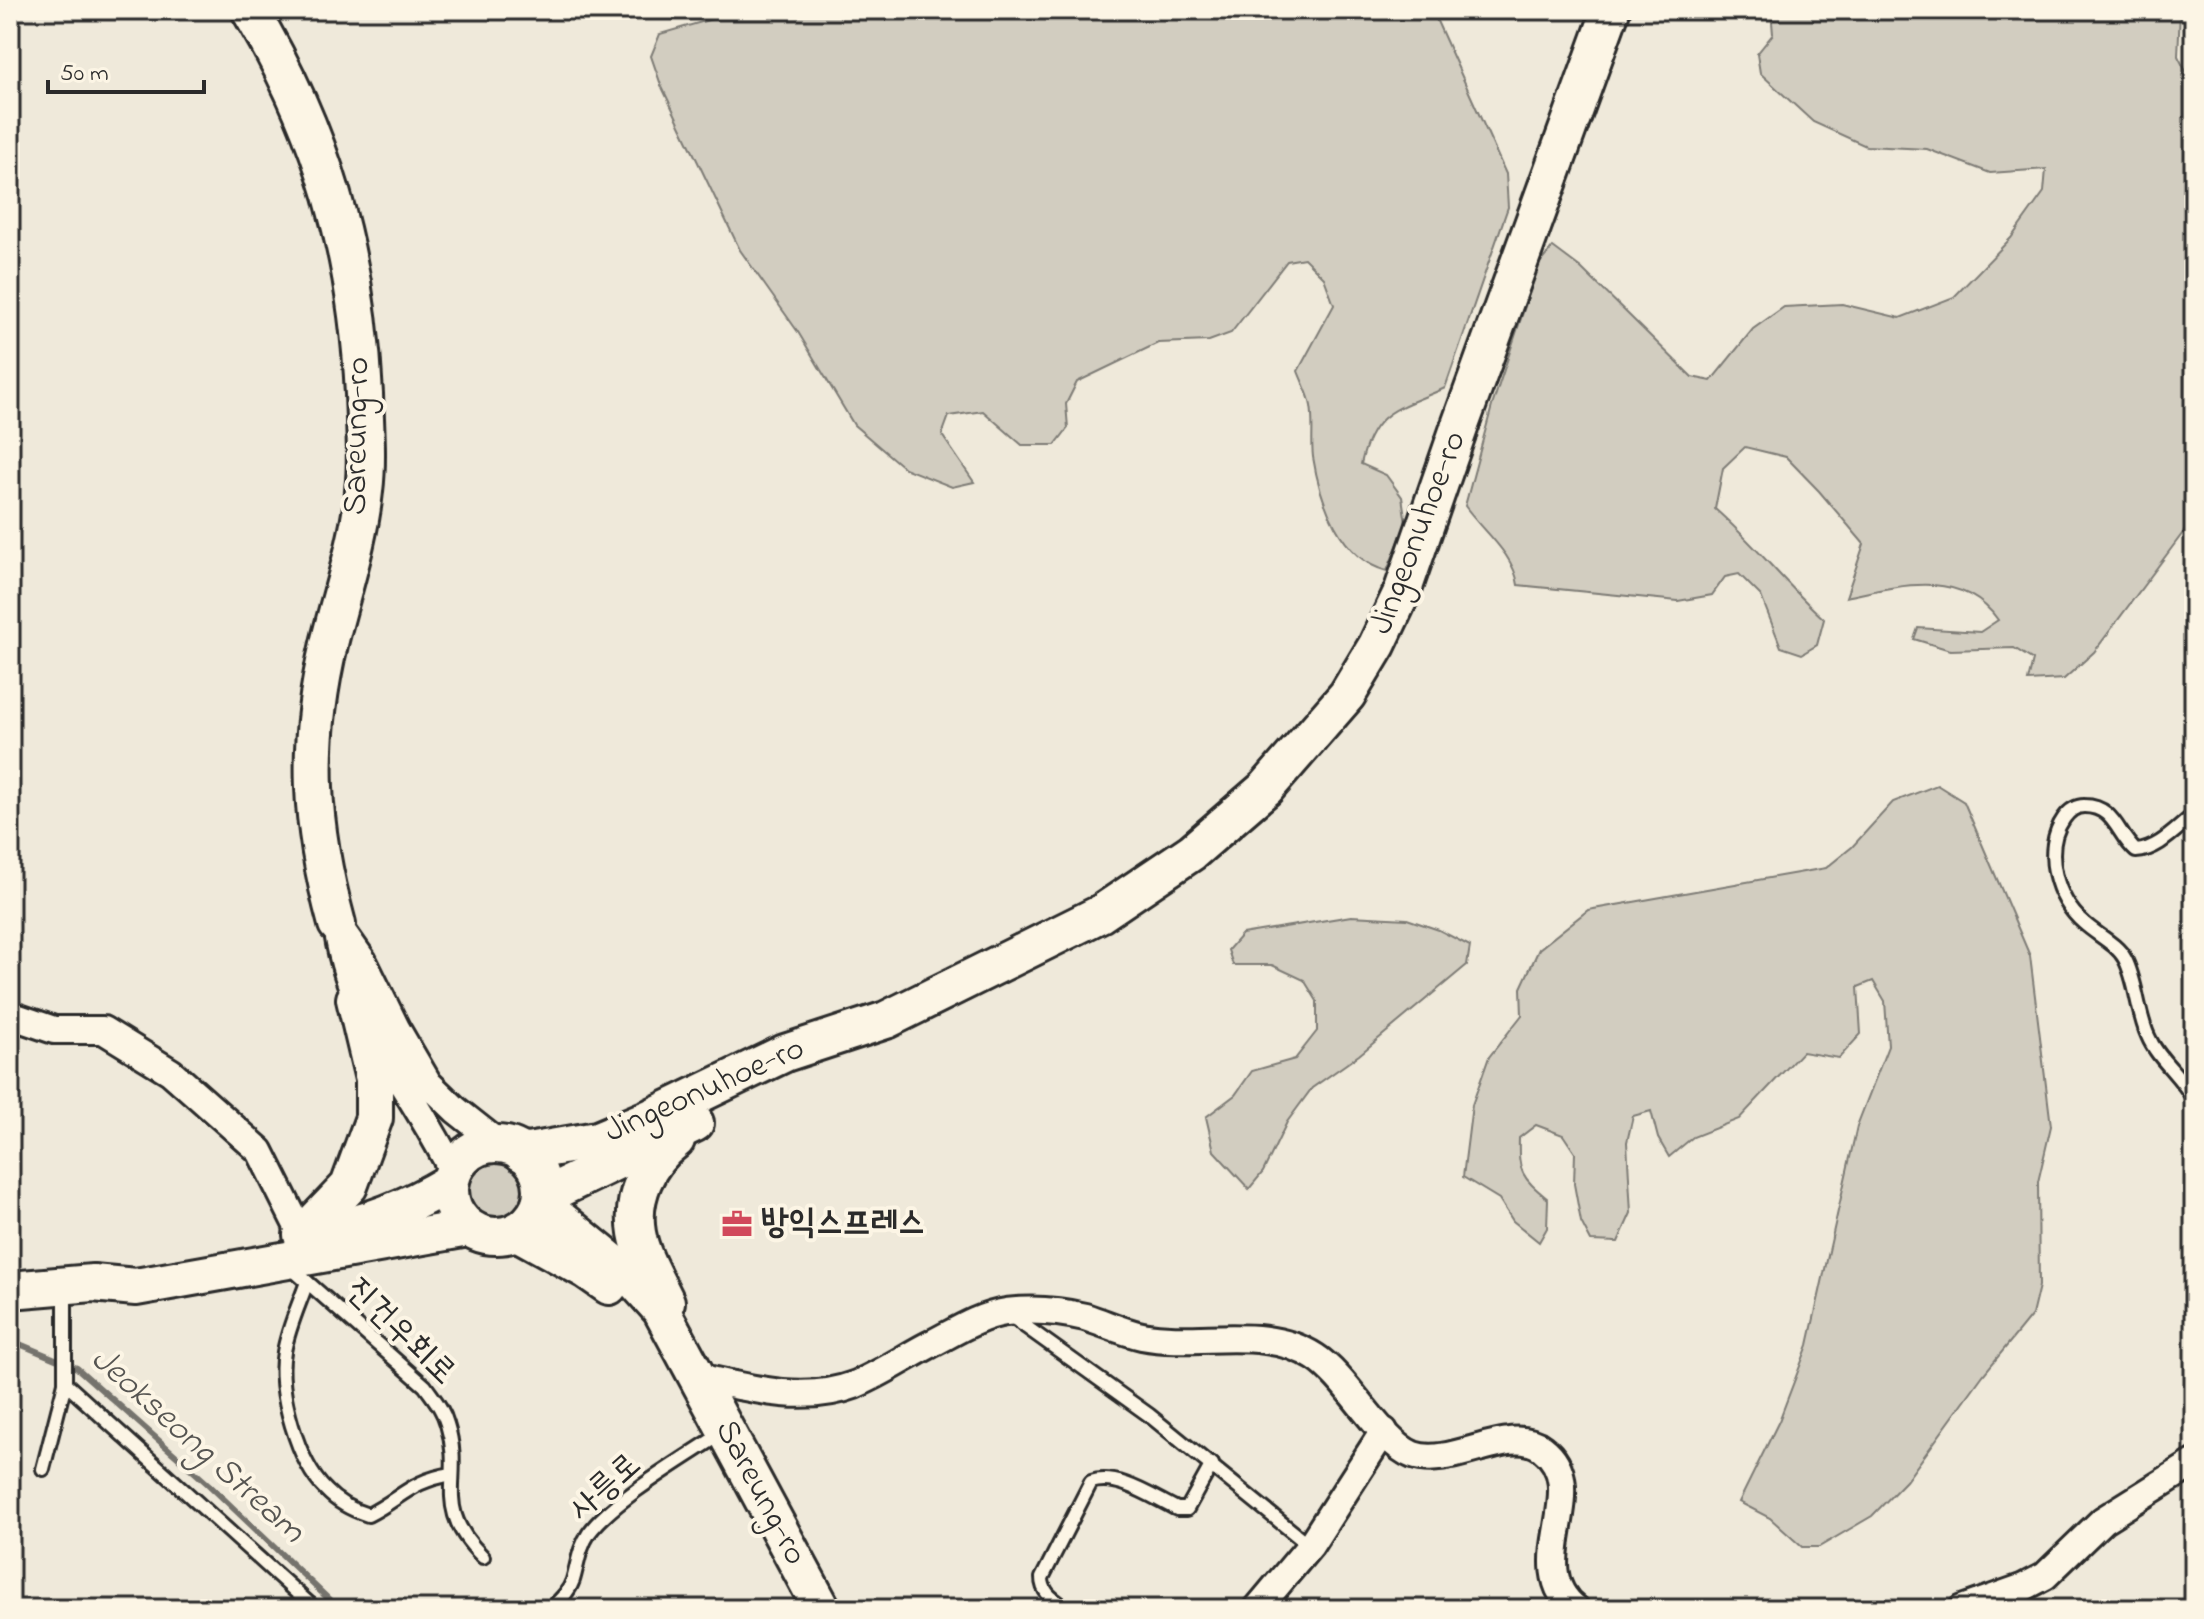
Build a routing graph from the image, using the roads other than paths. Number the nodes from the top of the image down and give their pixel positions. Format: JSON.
{"nodes":[{"id":1,"x":250,"y":10,"type":"edge"},
{"id":2,"x":1611,"y":10,"type":"edge"},
{"id":3,"x":2194,"y":815,"type":"edge"},
{"id":4,"x":337,"y":924,"type":"junction"},
{"id":5,"x":355,"y":999,"type":"junction"},
{"id":6,"x":10,"y":1015,"type":"edge"},
{"id":7,"x":886,"y":1020,"type":"junction"},
{"id":8,"x":2194,"y":1100,"type":"edge"},
{"id":9,"x":707,"y":1117,"type":"junction"},
{"id":10,"x":510,"y":1148,"type":"junction"},
{"id":11,"x":451,"y":1177,"type":"junction"},
{"id":12,"x":541,"y":1200,"type":"junction"},
{"id":13,"x":468,"y":1228,"type":"junction"},
{"id":14,"x":517,"y":1232,"type":"junction"},
{"id":15,"x":297,"y":1259,"type":"junction"},
{"id":16,"x":79,"y":1284,"type":"junction"},
{"id":17,"x":10,"y":1290,"type":"edge"},
{"id":18,"x":1005,"y":1312,"type":"junction"},
{"id":19,"x":698,"y":1377,"type":"junction"},
{"id":20,"x":65,"y":1383,"type":"junction"},
{"id":21,"x":726,"y":1431,"type":"junction"},
{"id":22,"x":1384,"y":1431,"type":"junction"},
{"id":23,"x":2194,"y":1463,"type":"edge"},
{"id":24,"x":1212,"y":1464,"type":"junction"},
{"id":25,"x":43,"y":1469,"type":"dead end"},
{"id":26,"x":452,"y":1474,"type":"junction"},
{"id":27,"x":1310,"y":1546,"type":"junction"},
{"id":28,"x":483,"y":1557,"type":"dead end"},
{"id":29,"x":822,"y":1600,"type":"edge"},
{"id":30,"x":315,"y":1609,"type":"edge"},
{"id":31,"x":551,"y":1609,"type":"edge"},
{"id":32,"x":1067,"y":1609,"type":"edge"},
{"id":33,"x":1257,"y":1609,"type":"edge"},
{"id":34,"x":1576,"y":1609,"type":"edge"},
{"id":35,"x":1962,"y":1609,"type":"edge"}],
"edges":[{"from":1,"to":4,"type":"main road","name":"Sareung-ro"},
{"from":2,"to":7,"type":"main road","name":"Jingeonuhoe-ro"},
{"from":3,"to":8,"type":"lane"},
{"from":4,"to":5,"type":"street","name":"Sareung-ro"},
{"from":4,"to":10,"type":"street","name":"Sareung-ro"},
{"from":5,"to":11,"type":"street","name":"Sareung-ro"},
{"from":5,"to":15,"type":"main road"},
{"from":6,"to":15,"type":"street"},
{"from":7,"to":9,"type":"main road","name":"Jingeonuhoe-ro"},
{"from":7,"to":10,"type":"main road","name":"Jingeonuhoe-ro"},
{"from":9,"to":12,"type":"main road","name":"Jingeonuhoe-ro"},
{"from":9,"to":19,"type":"main road"},
{"from":10,"to":11,"type":"main road"},
{"from":10,"to":12,"type":"main road"},
{"from":11,"to":13,"type":"main road"},
{"from":11,"to":15,"type":"main road"},
{"from":12,"to":14,"type":"main road"},
{"from":12,"to":19,"type":"main road","name":"Sareung-ro"},
{"from":13,"to":14,"type":"main road"},
{"from":13,"to":15,"type":"main road"},
{"from":14,"to":19,"type":"main road","name":"Sareung-ro"},
{"from":15,"to":16,"type":"main road"},
{"from":15,"to":26,"type":"lane","name":"진건우회로"},
{"from":15,"to":26,"type":"lane","name":"진건우회로"},
{"from":16,"to":17,"type":"main road"},
{"from":16,"to":20,"type":"lane"},
{"from":18,"to":19,"type":"street"},
{"from":18,"to":22,"type":"street"},
{"from":18,"to":24,"type":"lane"},
{"from":19,"to":21,"type":"main road","name":"Sareung-ro"},
{"from":20,"to":25,"type":"lane"},
{"from":20,"to":30,"type":"lane"},
{"from":21,"to":29,"type":"main road","name":"Sareung-ro"},
{"from":21,"to":31,"type":"lane","name":"사릉로"},
{"from":22,"to":27,"type":"street"},
{"from":22,"to":34,"type":"street"},
{"from":23,"to":35,"type":"street"},
{"from":24,"to":27,"type":"lane"},
{"from":24,"to":32,"type":"lane"},
{"from":26,"to":28,"type":"lane","name":"진건우회로"},
{"from":27,"to":33,"type":"street"}]}
